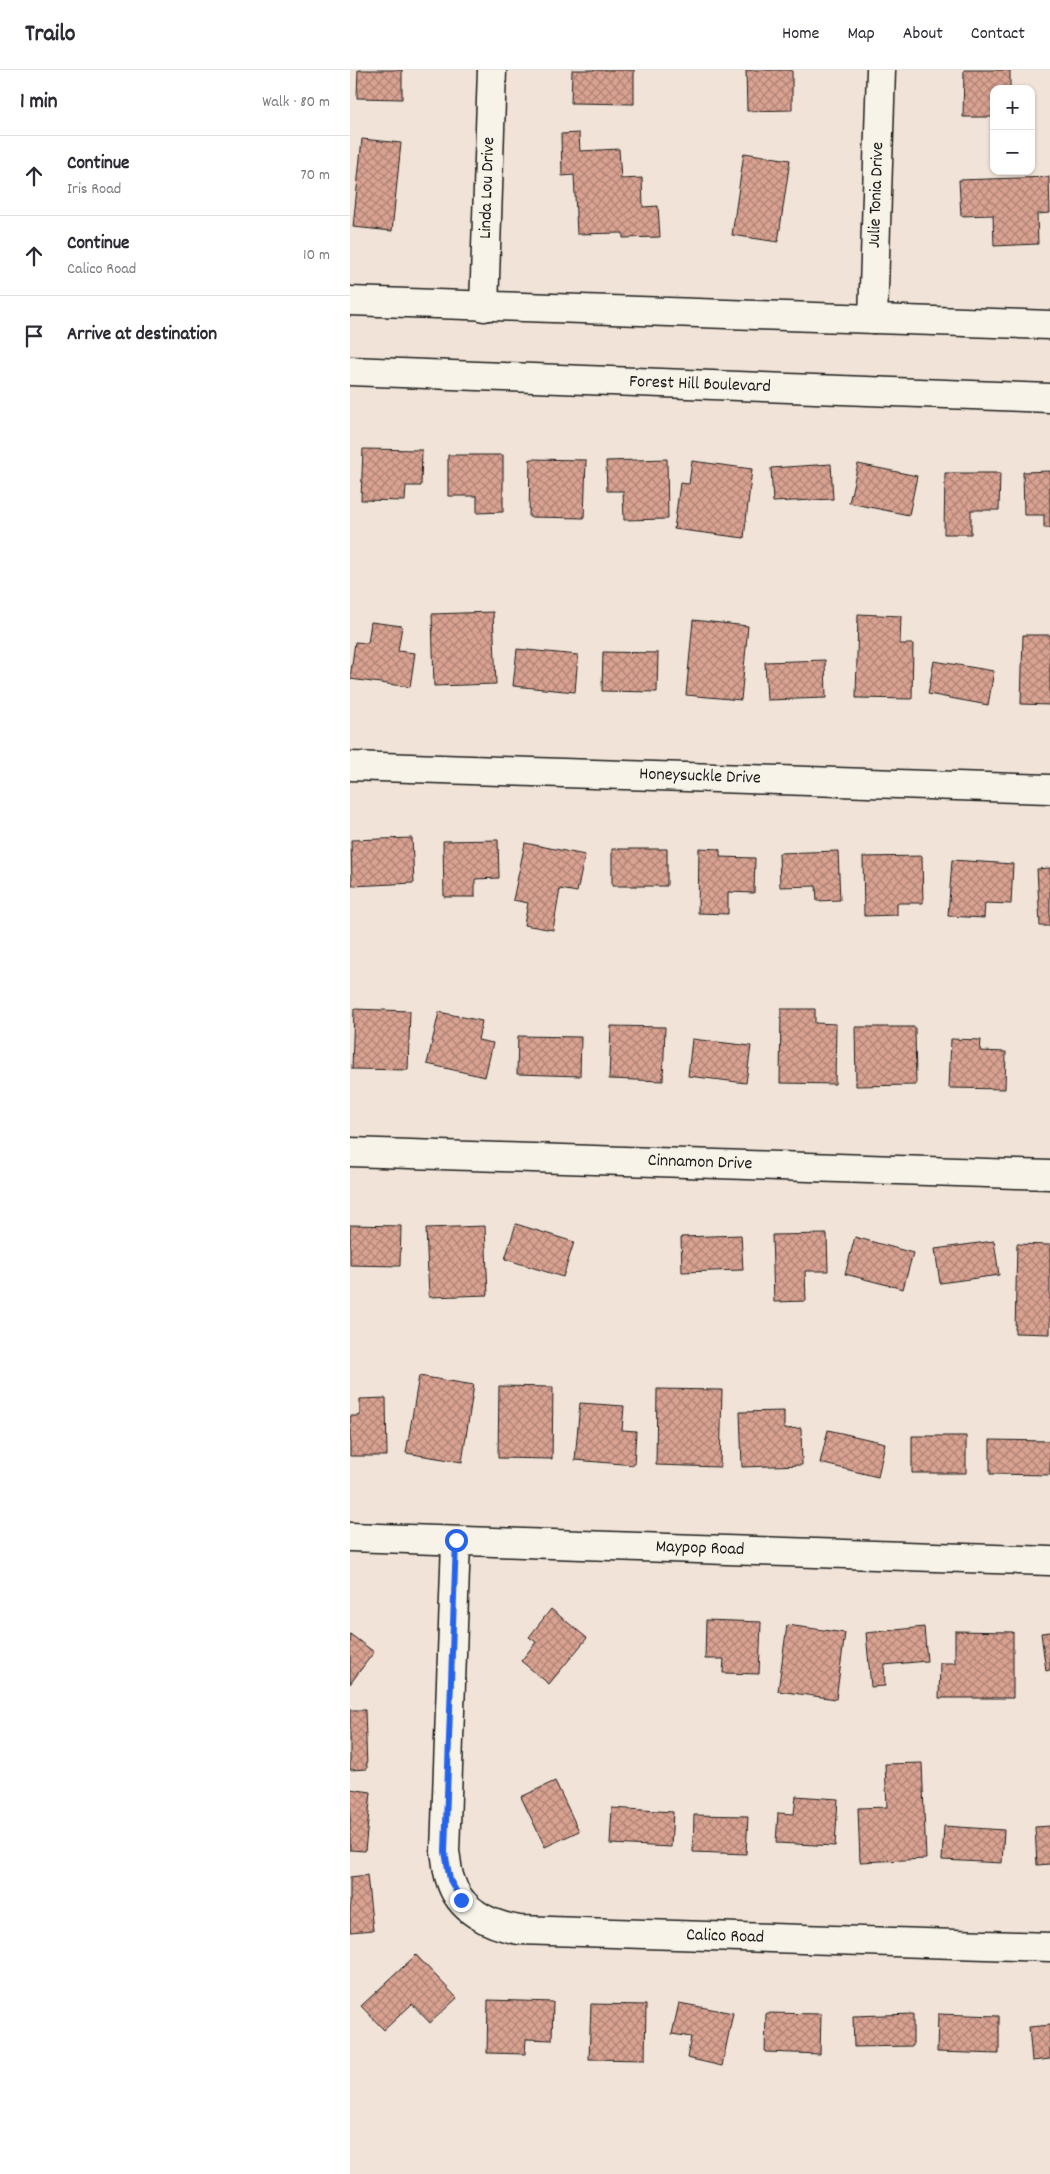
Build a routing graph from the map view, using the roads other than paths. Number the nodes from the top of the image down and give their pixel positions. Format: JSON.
{"nodes":[{"id":1,"x":492,"y":70,"type":"edge"},
{"id":2,"x":881,"y":70,"type":"edge"},
{"id":3,"x":350,"y":301,"type":"edge"},
{"id":4,"x":484,"y":307,"type":"junction"},
{"id":5,"x":873,"y":319,"type":"junction"},
{"id":6,"x":1050,"y":326,"type":"edge"},
{"id":7,"x":350,"y":371,"type":"edge"},
{"id":8,"x":1050,"y":398,"type":"edge"},
{"id":9,"x":350,"y":766,"type":"edge"},
{"id":10,"x":1050,"y":788,"type":"edge"},
{"id":11,"x":350,"y":1152,"type":"edge"},
{"id":12,"x":1050,"y":1175,"type":"edge"},
{"id":13,"x":350,"y":1537,"type":"edge"},
{"id":14,"x":456,"y":1540,"type":"junction"},
{"id":15,"x":1050,"y":1561,"type":"edge"},
{"id":16,"x":1050,"y":1947,"type":"edge"}],
"edges":[{"from":1,"to":4,"type":"street","name":"Linda Lou Drive"},
{"from":2,"to":5,"type":"street","name":"Julie Tonia Drive"},
{"from":3,"to":4,"type":"street"},
{"from":4,"to":5,"type":"street"},
{"from":5,"to":6,"type":"street"},
{"from":7,"to":8,"type":"street","name":"Forest Hill Boulevard"},
{"from":9,"to":10,"type":"street","name":"Honeysuckle Drive"},
{"from":11,"to":12,"type":"street","name":"Cinnamon Drive"},
{"from":13,"to":14,"type":"street","name":"Maypop Road"},
{"from":14,"to":15,"type":"street","name":"Maypop Road"},
{"from":14,"to":16,"type":"street","name":"Calico Road"}]}
